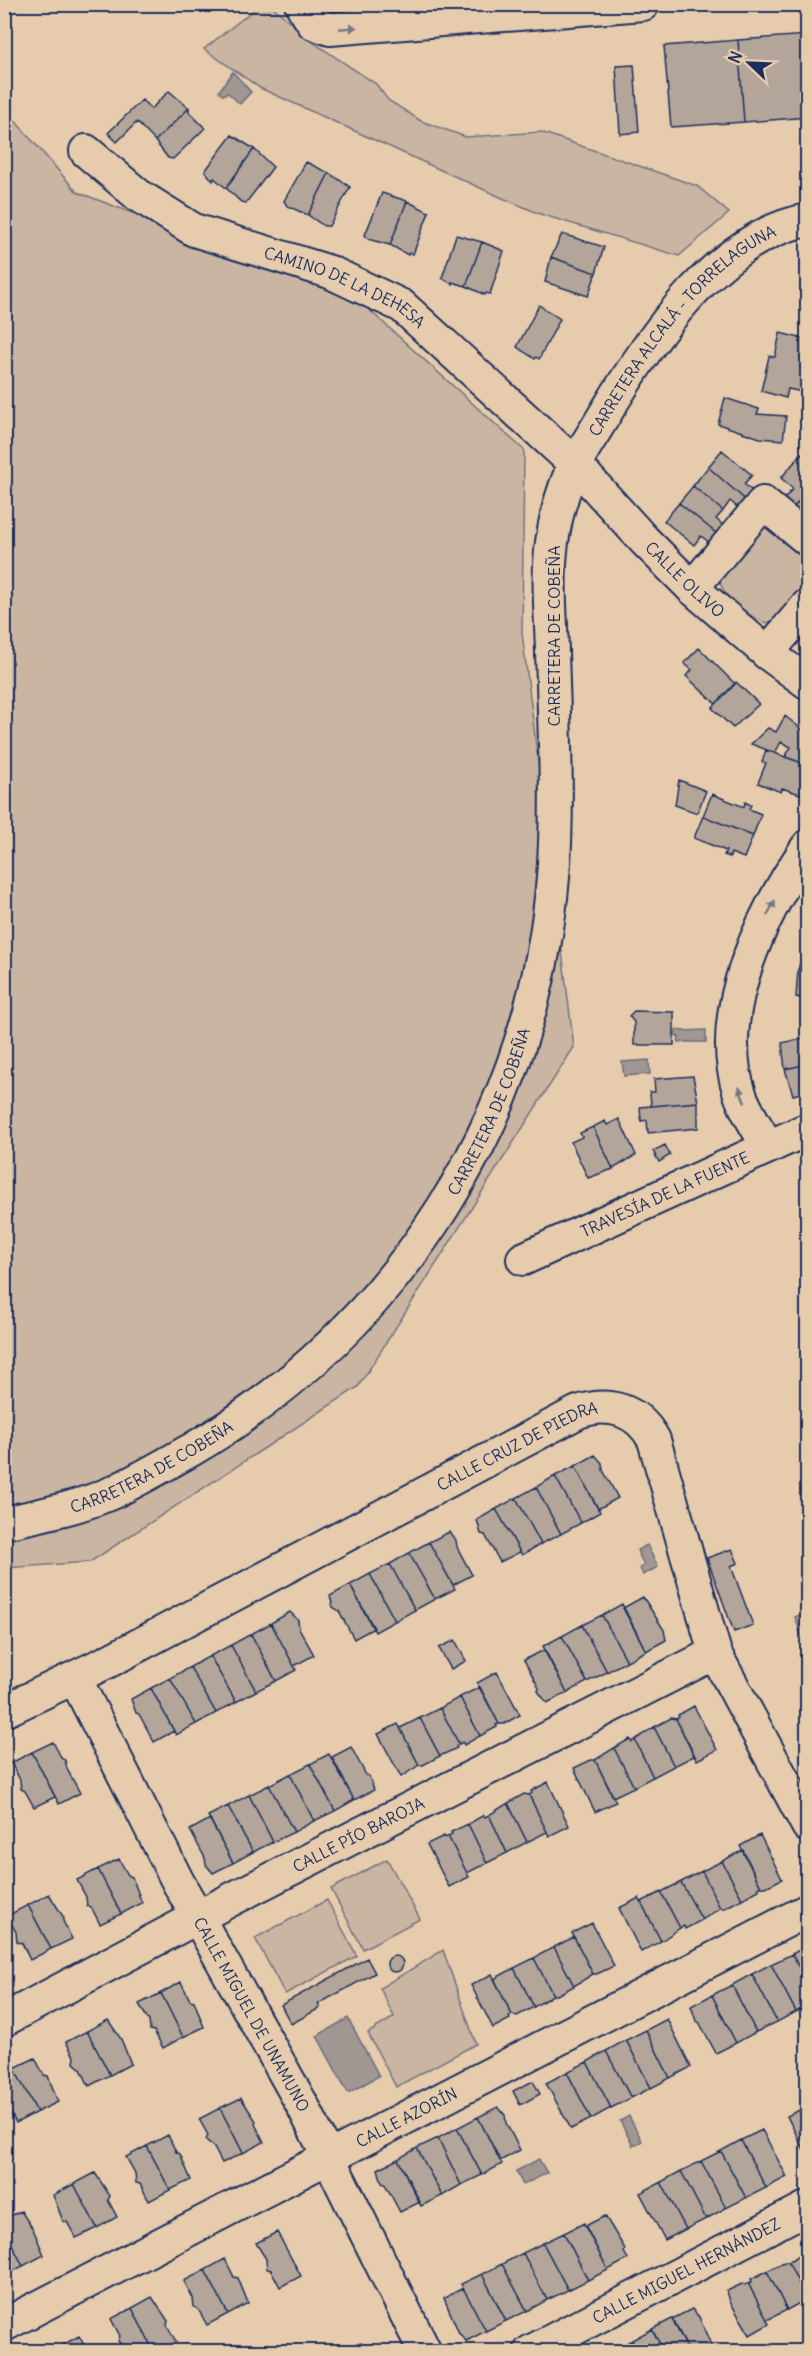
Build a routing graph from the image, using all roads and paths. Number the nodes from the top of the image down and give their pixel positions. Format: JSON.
{"nodes":[{"id":1,"x":301,"y":4,"type":"edge"},
{"id":2,"x":643,"y":4,"type":"edge"},
{"id":3,"x":86,"y":151,"type":"dead end"},
{"id":4,"x":807,"y":220,"type":"edge"},
{"id":5,"x":575,"y":464,"type":"junction"},
{"id":6,"x":807,"y":540,"type":"edge"},
{"id":7,"x":692,"y":588,"type":"junction"},
{"id":8,"x":807,"y":605,"type":"edge"},
{"id":9,"x":767,"y":653,"type":"junction"},
{"id":10,"x":807,"y":683,"type":"edge"},
{"id":11,"x":807,"y":846,"type":"edge"},
{"id":12,"x":807,"y":1129,"type":"edge"},
{"id":13,"x":768,"y":1147,"type":"junction"},
{"id":14,"x":523,"y":1259,"type":"dead end"},
{"id":15,"x":4,"y":1524,"type":"edge"},
{"id":16,"x":715,"y":1653,"type":"junction"},
{"id":17,"x":75,"y":1678,"type":"junction"},
{"id":18,"x":4,"y":1712,"type":"edge"},
{"id":19,"x":807,"y":1826,"type":"edge"},
{"id":20,"x":807,"y":1910,"type":"edge"},
{"id":21,"x":198,"y":1918,"type":"junction"},
{"id":22,"x":4,"y":2020,"type":"edge"},
{"id":23,"x":327,"y":2157,"type":"junction"},
{"id":24,"x":807,"y":2207,"type":"edge"},
{"id":25,"x":4,"y":2325,"type":"edge"},
{"id":26,"x":425,"y":2352,"type":"edge"},
{"id":27,"x":531,"y":2352,"type":"edge"}],
"edges":[{"from":1,"to":2,"type":"street","one_way":true},
{"from":3,"to":5,"type":"street","name":"CAMINO DE LA DEHESA"},
{"from":4,"to":5,"type":"street","name":"CARRETERA ALCALÁ - TORRELAGUNA"},
{"from":5,"to":7,"type":"street","name":"CALLE OLIVO"},
{"from":5,"to":15,"type":"street","name":"CARRETERA DE COBEÑA"},
{"from":6,"to":7,"type":"street"},
{"from":7,"to":9,"type":"street","name":"CALLE OLIVO"},
{"from":8,"to":9,"type":"street"},
{"from":9,"to":10,"type":"street","name":"CALLE OLIVO"},
{"from":13,"to":11,"type":"street","one_way":true},
{"from":12,"to":13,"type":"street","name":"TRAVESÍA DE LA FUENTE"},
{"from":13,"to":14,"type":"street","name":"TRAVESÍA DE LA FUENTE"},
{"from":16,"to":17,"type":"street","name":"CALLE CRUZ DE PIEDRA"},
{"from":16,"to":19,"type":"street","name":"CALLE CRUZ DE PIEDRA"},
{"from":16,"to":21,"type":"street","name":"CALLE PÍO BAROJA"},
{"from":17,"to":18,"type":"street","name":"CALLE CRUZ DE PIEDRA"},
{"from":17,"to":21,"type":"street","name":"CALLE MIGUEL DE UNAMUNO"},
{"from":20,"to":23,"type":"street","name":"CALLE AZORÍN"},
{"from":21,"to":22,"type":"street","name":"CALLE PÍO BAROJA"},
{"from":21,"to":23,"type":"street","name":"CALLE MIGUEL DE UNAMUNO"},
{"from":23,"to":25,"type":"street","name":"CALLE AZORÍN"},
{"from":23,"to":26,"type":"street","name":"CALLE MIGUEL DE UNAMUNO"},
{"from":24,"to":27,"type":"street","name":"CALLE MIGUEL HERNÁNDEZ"}]}
